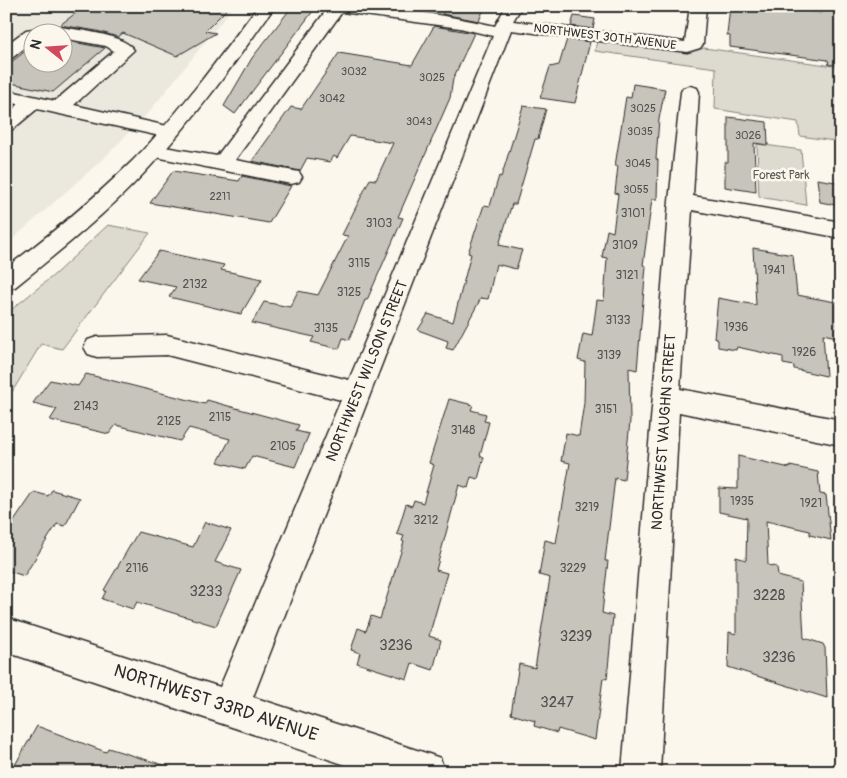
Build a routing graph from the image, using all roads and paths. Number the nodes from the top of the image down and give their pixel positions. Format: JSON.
{"nodes":[{"id":1,"x":267,"y":6,"type":"edge"},
{"id":2,"x":336,"y":6,"type":"edge"},
{"id":3,"x":698,"y":6,"type":"edge"},
{"id":4,"x":427,"y":12,"type":"edge"},
{"id":5,"x":511,"y":20,"type":"edge"},
{"id":6,"x":72,"y":34,"type":"edge"},
{"id":7,"x":22,"y":42,"type":"edge"},
{"id":8,"x":6,"y":54,"type":"edge"},
{"id":9,"x":690,"y":92,"type":"dead end"},
{"id":10,"x":6,"y":96,"type":"edge"},
{"id":11,"x":33,"y":102,"type":"junction"},
{"id":12,"x":59,"y":108,"type":"junction"},
{"id":13,"x":6,"y":125,"type":"edge"},
{"id":14,"x":169,"y":132,"type":"junction"},
{"id":15,"x":153,"y":151,"type":"junction"},
{"id":16,"x":221,"y":164,"type":"junction"},
{"id":17,"x":291,"y":178,"type":"dead end"},
{"id":18,"x":680,"y":201,"type":"junction"},
{"id":19,"x":841,"y":230,"type":"edge"},
{"id":20,"x":6,"y":281,"type":"edge"},
{"id":21,"x":97,"y":347,"type":"dead end"},
{"id":22,"x":358,"y":393,"type":"junction"},
{"id":23,"x":666,"y":398,"type":"junction"},
{"id":24,"x":841,"y":433,"type":"edge"},
{"id":25,"x":6,"y":635,"type":"edge"},
{"id":26,"x":230,"y":708,"type":"junction"},
{"id":27,"x":426,"y":772,"type":"edge"},
{"id":28,"x":641,"y":772,"type":"edge"}],
"edges":[{"from":1,"to":14,"type":"street"},
{"from":2,"to":4,"type":"street","name":"NORTHWEST 30TH AVENUE"},
{"from":2,"to":16,"type":"street"},
{"from":3,"to":5,"type":"street","name":"NORTHWEST 30TH AVENUE"},
{"from":4,"to":5,"type":"street","name":"NORTHWEST 30TH AVENUE"},
{"from":5,"to":22,"type":"street","name":"NORTHWEST WILSON STREET"},
{"from":6,"to":12,"type":"street"},
{"from":7,"to":8,"type":"street"},
{"from":9,"to":18,"type":"street","name":"NORTHWEST VAUGHN STREET"},
{"from":10,"to":11,"type":"street"},
{"from":11,"to":12,"type":"street"},
{"from":11,"to":13,"type":"street"},
{"from":12,"to":14,"type":"street"},
{"from":14,"to":15,"type":"street"},
{"from":15,"to":16,"type":"street"},
{"from":15,"to":20,"type":"street"},
{"from":16,"to":17,"type":"street"},
{"from":18,"to":19,"type":"street"},
{"from":18,"to":23,"type":"street","name":"NORTHWEST VAUGHN STREET"},
{"from":21,"to":22,"type":"street"},
{"from":22,"to":26,"type":"street","name":"NORTHWEST WILSON STREET"},
{"from":23,"to":24,"type":"street"},
{"from":23,"to":28,"type":"street","name":"NORTHWEST VAUGHN STREET"},
{"from":25,"to":26,"type":"street","name":"NORTHWEST 33RD AVENUE"},
{"from":26,"to":27,"type":"street","name":"NORTHWEST 33RD AVENUE"}]}
